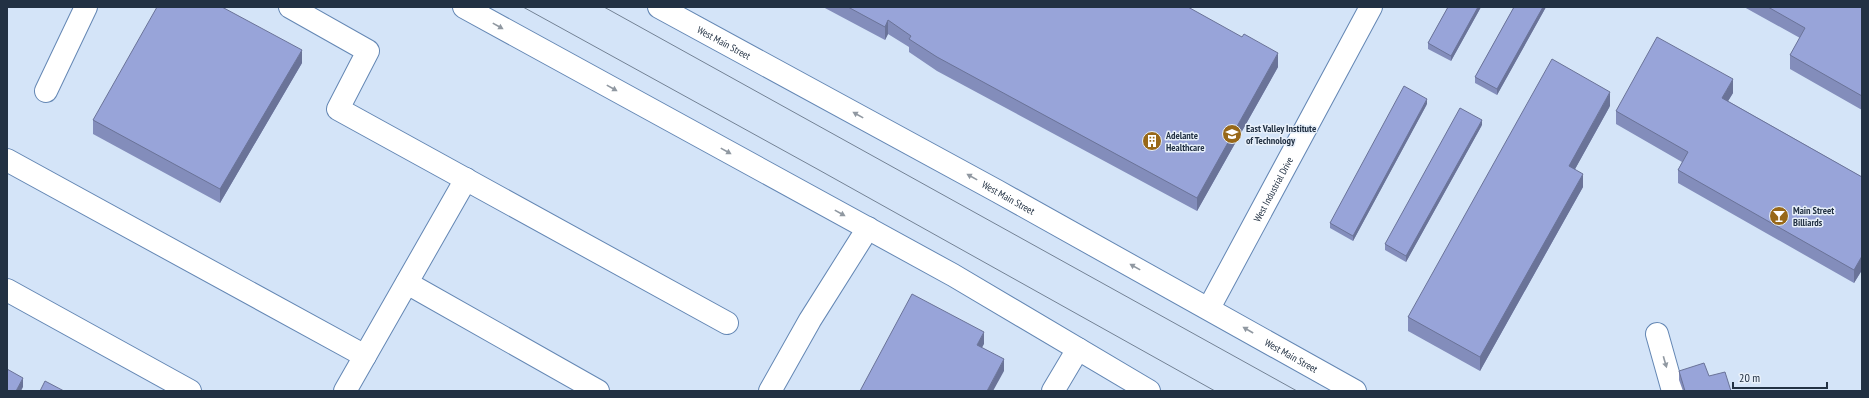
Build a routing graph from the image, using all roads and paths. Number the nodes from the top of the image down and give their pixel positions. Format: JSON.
{"nodes":[{"id":1,"x":86,"y":7,"type":"edge"},
{"id":2,"x":290,"y":7,"type":"edge"},
{"id":3,"x":464,"y":7,"type":"edge"},
{"id":4,"x":659,"y":7,"type":"edge"},
{"id":5,"x":1371,"y":7,"type":"edge"},
{"id":6,"x":46,"y":91,"type":"dead end"},
{"id":7,"x":7,"y":160,"type":"edge"},
{"id":8,"x":466,"y":179,"type":"junction"},
{"id":9,"x":868,"y":228,"type":"junction"},
{"id":10,"x":407,"y":283,"type":"junction"},
{"id":11,"x":7,"y":290,"type":"edge"},
{"id":12,"x":1209,"y":308,"type":"junction"},
{"id":13,"x":727,"y":323,"type":"dead end"},
{"id":14,"x":1657,"y":334,"type":"dead end"},
{"id":15,"x":1078,"y":349,"type":"junction"},
{"id":16,"x":365,"y":356,"type":"junction"},
{"id":17,"x":1143,"y":389,"type":"edge"},
{"id":18,"x":190,"y":391,"type":"edge"},
{"id":19,"x":345,"y":391,"type":"edge"},
{"id":20,"x":598,"y":391,"type":"edge"},
{"id":21,"x":770,"y":391,"type":"edge"},
{"id":22,"x":1053,"y":391,"type":"edge"},
{"id":23,"x":1355,"y":391,"type":"edge"},
{"id":24,"x":1673,"y":391,"type":"edge"}],
"edges":[{"from":1,"to":6,"type":"main road"},
{"from":2,"to":8,"type":"main road"},
{"from":3,"to":9,"type":"main road","one_way":true},
{"from":12,"to":4,"type":"main road","name":"West Main Street","one_way":true},
{"from":5,"to":12,"type":"main road","name":"West Industrial Drive"},
{"from":7,"to":16,"type":"main road"},
{"from":8,"to":10,"type":"main road"},
{"from":8,"to":13,"type":"main road"},
{"from":9,"to":15,"type":"main road"},
{"from":9,"to":21,"type":"main road"},
{"from":10,"to":16,"type":"main road"},
{"from":10,"to":20,"type":"main road"},
{"from":11,"to":18,"type":"main road"},
{"from":23,"to":12,"type":"main road","name":"West Main Street","one_way":true},
{"from":14,"to":24,"type":"main road","one_way":true},
{"from":15,"to":17,"type":"main road"},
{"from":15,"to":22,"type":"main road"},
{"from":16,"to":19,"type":"main road"}]}
